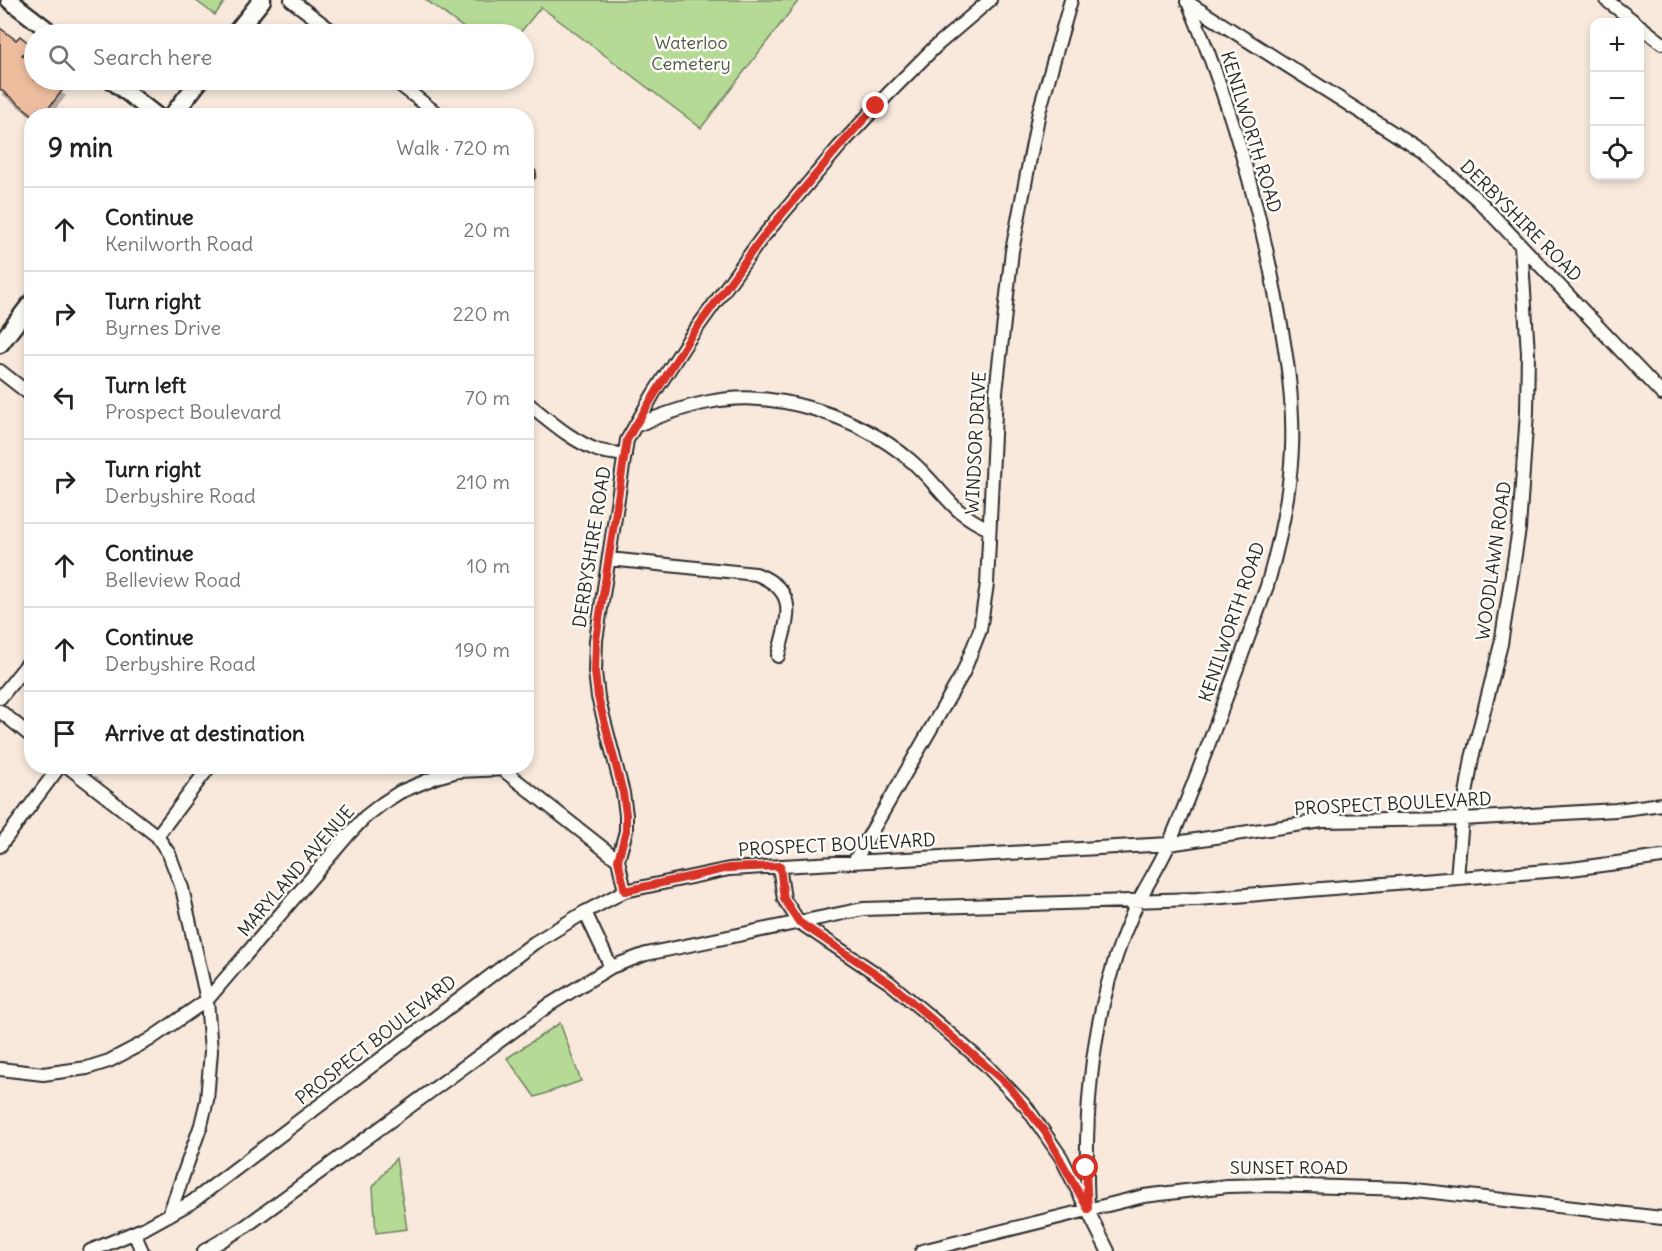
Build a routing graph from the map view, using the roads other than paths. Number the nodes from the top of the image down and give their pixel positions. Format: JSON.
{"nodes":[{"id":1,"x":9,"y":0,"type":"edge"},
{"id":2,"x":262,"y":0,"type":"edge"},
{"id":3,"x":291,"y":0,"type":"edge"},
{"id":4,"x":990,"y":0,"type":"edge"},
{"id":5,"x":1071,"y":0,"type":"edge"},
{"id":6,"x":1606,"y":0,"type":"edge"},
{"id":7,"x":1186,"y":1,"type":"edge"},
{"id":8,"x":1630,"y":18,"type":"edge"},
{"id":9,"x":40,"y":24,"type":"edge"},
{"id":10,"x":243,"y":24,"type":"edge"},
{"id":11,"x":323,"y":24,"type":"edge"},
{"id":12,"x":1644,"y":29,"type":"edge"},
{"id":13,"x":1662,"y":43,"type":"edge"},
{"id":14,"x":124,"y":90,"type":"edge"},
{"id":15,"x":192,"y":90,"type":"edge"},
{"id":16,"x":406,"y":90,"type":"edge"},
{"id":17,"x":147,"y":108,"type":"edge"},
{"id":18,"x":178,"y":108,"type":"edge"},
{"id":19,"x":430,"y":108,"type":"edge"},
{"id":20,"x":1521,"y":245,"type":"junction"},
{"id":21,"x":24,"y":312,"type":"edge"},
{"id":22,"x":0,"y":344,"type":"edge"},
{"id":23,"x":0,"y":371,"type":"edge"},
{"id":24,"x":24,"y":390,"type":"edge"},
{"id":25,"x":1662,"y":394,"type":"edge"},
{"id":26,"x":534,"y":408,"type":"edge"},
{"id":27,"x":635,"y":426,"type":"junction"},
{"id":28,"x":625,"y":455,"type":"junction"},
{"id":29,"x":989,"y":529,"type":"junction"},
{"id":30,"x":609,"y":559,"type":"junction"},
{"id":31,"x":778,"y":656,"type":"dead end"},
{"id":32,"x":24,"y":668,"type":"edge"},
{"id":33,"x":0,"y":698,"type":"edge"},
{"id":34,"x":0,"y":711,"type":"edge"},
{"id":35,"x":24,"y":730,"type":"edge"},
{"id":36,"x":54,"y":774,"type":"edge"},
{"id":37,"x":77,"y":774,"type":"edge"},
{"id":38,"x":204,"y":774,"type":"edge"},
{"id":39,"x":447,"y":774,"type":"edge"},
{"id":40,"x":508,"y":774,"type":"edge"},
{"id":41,"x":1662,"y":804,"type":"edge"},
{"id":42,"x":1462,"y":819,"type":"junction"},
{"id":43,"x":157,"y":836,"type":"junction"},
{"id":44,"x":1169,"y":844,"type":"junction"},
{"id":45,"x":0,"y":846,"type":"edge"},
{"id":46,"x":1662,"y":857,"type":"edge"},
{"id":47,"x":618,"y":860,"type":"junction"},
{"id":48,"x":854,"y":862,"type":"junction"},
{"id":49,"x":780,"y":866,"type":"junction"},
{"id":50,"x":1457,"y":878,"type":"junction"},
{"id":51,"x":625,"y":891,"type":"junction"},
{"id":52,"x":1139,"y":901,"type":"junction"},
{"id":53,"x":585,"y":912,"type":"junction"},
{"id":54,"x":799,"y":922,"type":"junction"},
{"id":55,"x":611,"y":967,"type":"junction"},
{"id":56,"x":207,"y":1000,"type":"junction"},
{"id":57,"x":0,"y":1069,"type":"edge"},
{"id":58,"x":1088,"y":1209,"type":"junction"},
{"id":59,"x":169,"y":1215,"type":"junction"},
{"id":60,"x":1662,"y":1218,"type":"edge"},
{"id":61,"x":134,"y":1233,"type":"junction"},
{"id":62,"x":90,"y":1251,"type":"edge"},
{"id":63,"x":142,"y":1251,"type":"edge"},
{"id":64,"x":204,"y":1251,"type":"edge"},
{"id":65,"x":922,"y":1251,"type":"edge"},
{"id":66,"x":1108,"y":1251,"type":"edge"}],
"edges":[{"from":1,"to":9,"type":"street"},
{"from":2,"to":10,"type":"main road"},
{"from":3,"to":11,"type":"street"},
{"from":4,"to":27,"type":"street"},
{"from":5,"to":29,"type":"street","name":"WINDSOR DRIVE"},
{"from":6,"to":8,"type":"street"},
{"from":7,"to":20,"type":"street","name":"DERBYSHIRE ROAD"},
{"from":7,"to":44,"type":"street","name":"KENILWORTH ROAD"},
{"from":12,"to":13,"type":"street"},
{"from":14,"to":17,"type":"street"},
{"from":15,"to":18,"type":"main road"},
{"from":16,"to":19,"type":"street"},
{"from":20,"to":25,"type":"street","name":"DERBYSHIRE ROAD"},
{"from":20,"to":42,"type":"street","name":"WOODLAWN ROAD"},
{"from":21,"to":22,"type":"main road"},
{"from":23,"to":24,"type":"street"},
{"from":26,"to":28,"type":"street"},
{"from":27,"to":28,"type":"street","name":"DERBYSHIRE ROAD"},
{"from":27,"to":29,"type":"street"},
{"from":28,"to":30,"type":"street","name":"DERBYSHIRE ROAD"},
{"from":29,"to":48,"type":"street","name":"WINDSOR DRIVE"},
{"from":30,"to":31,"type":"street"},
{"from":30,"to":47,"type":"street","name":"DERBYSHIRE ROAD"},
{"from":32,"to":33,"type":"street"},
{"from":34,"to":35,"type":"street"},
{"from":36,"to":45,"type":"street"},
{"from":37,"to":43,"type":"street"},
{"from":38,"to":43,"type":"street"},
{"from":39,"to":56,"type":"street","name":"MARYLAND AVENUE"},
{"from":40,"to":47,"type":"street","name":"MARYLAND AVENUE"},
{"from":41,"to":42,"type":"street","name":"PROSPECT BOULEVARD"},
{"from":42,"to":44,"type":"street","name":"PROSPECT BOULEVARD"},
{"from":42,"to":50,"type":"street","name":"WOODLAWN ROAD"},
{"from":43,"to":56,"type":"street"},
{"from":44,"to":48,"type":"street","name":"PROSPECT BOULEVARD"},
{"from":44,"to":52,"type":"street","name":"KENILWORTH ROAD"},
{"from":46,"to":50,"type":"street"},
{"from":47,"to":51,"type":"street","name":"DERBYSHIRE ROAD"},
{"from":48,"to":49,"type":"street","name":"PROSPECT BOULEVARD"},
{"from":49,"to":51,"type":"street","name":"PROSPECT BOULEVARD"},
{"from":49,"to":54,"type":"street"},
{"from":50,"to":52,"type":"street"},
{"from":51,"to":53,"type":"street","name":"PROSPECT BOULEVARD"},
{"from":52,"to":54,"type":"street"},
{"from":52,"to":58,"type":"street","name":"KENILWORTH ROAD"},
{"from":53,"to":55,"type":"street"},
{"from":53,"to":59,"type":"street","name":"PROSPECT BOULEVARD"},
{"from":54,"to":55,"type":"street"},
{"from":54,"to":58,"type":"street"},
{"from":55,"to":64,"type":"street"},
{"from":56,"to":57,"type":"street","name":"MARYLAND AVENUE"},
{"from":56,"to":59,"type":"street"},
{"from":58,"to":60,"type":"street","name":"SUNSET ROAD"},
{"from":58,"to":65,"type":"street","name":"SUNSET ROAD"},
{"from":58,"to":66,"type":"street"},
{"from":59,"to":61,"type":"street","name":"PROSPECT BOULEVARD"},
{"from":61,"to":62,"type":"street","name":"PROSPECT BOULEVARD"},
{"from":61,"to":63,"type":"street"}]}
